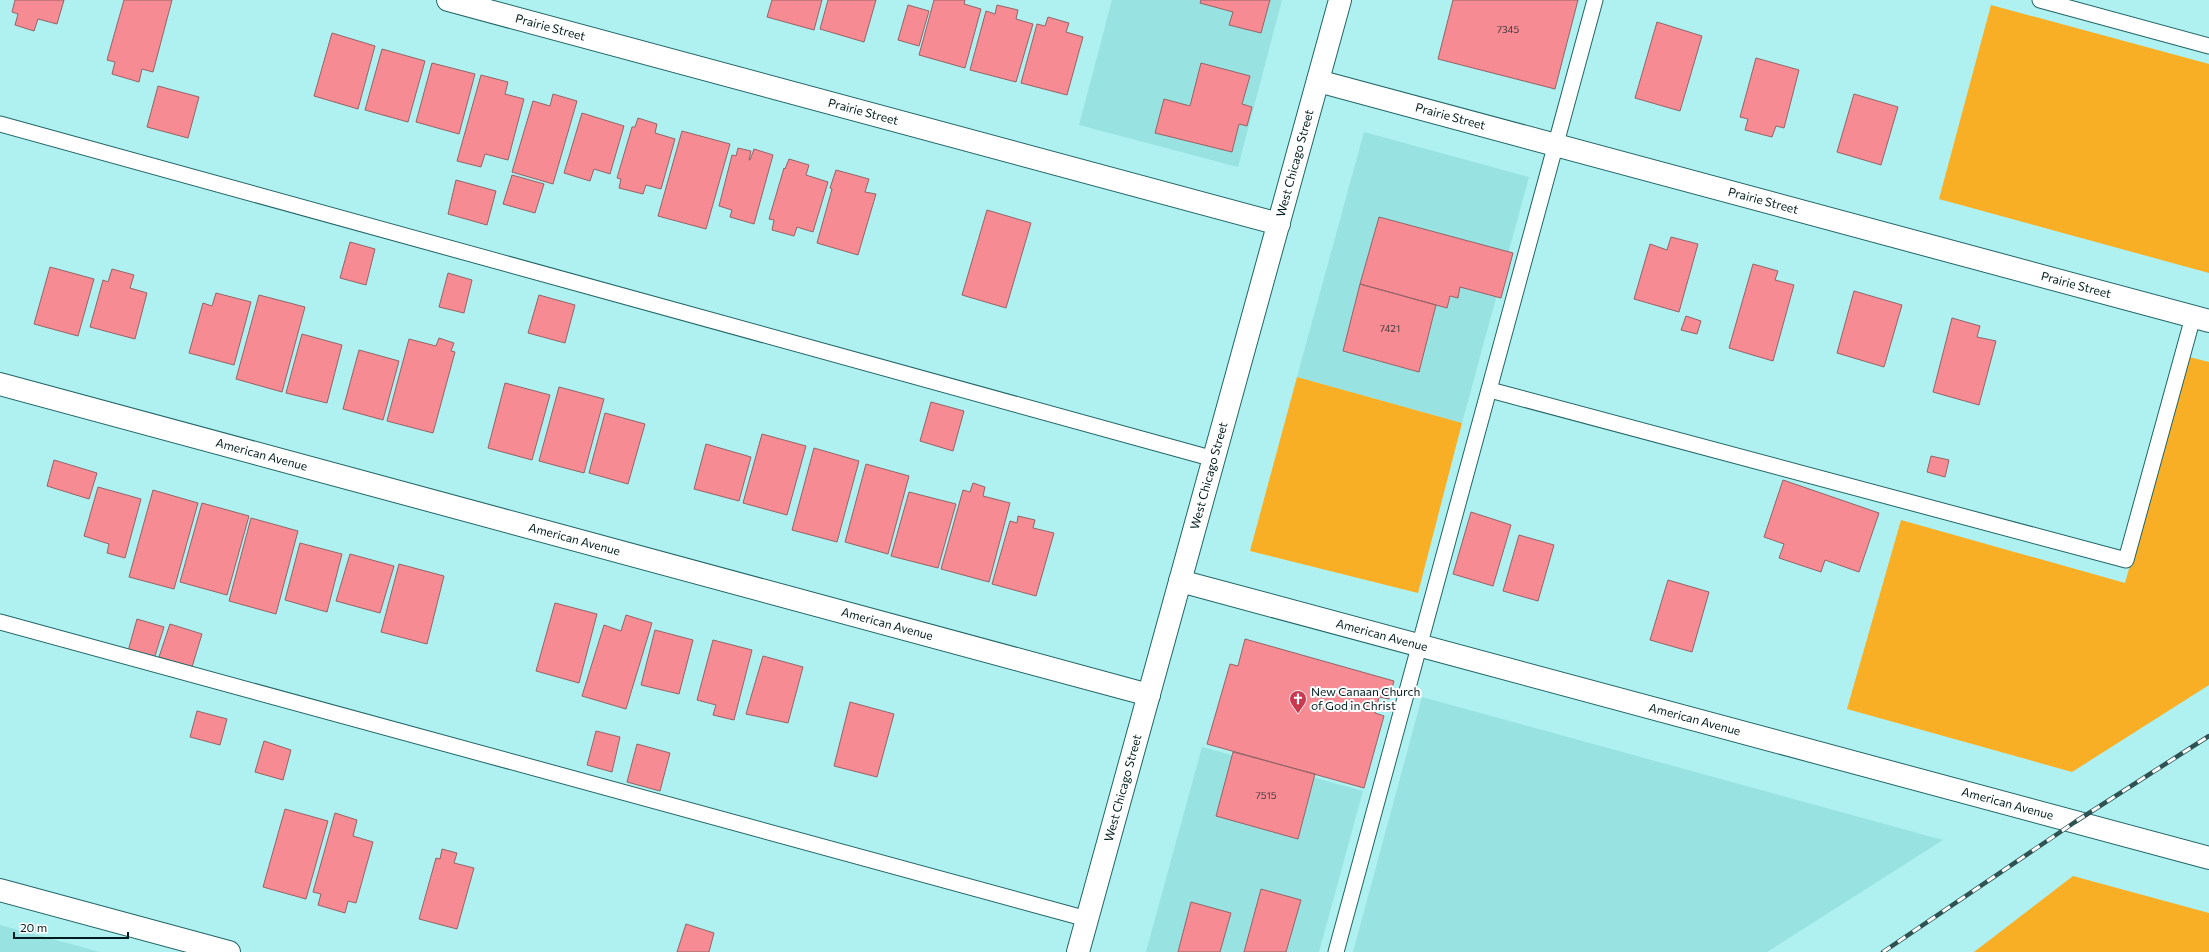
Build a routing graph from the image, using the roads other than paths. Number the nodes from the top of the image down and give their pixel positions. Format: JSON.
{"nodes":[{"id":1,"x":448,"y":0,"type":"edge"},
{"id":2,"x":1340,"y":0,"type":"edge"},
{"id":3,"x":1595,"y":0,"type":"edge"},
{"id":4,"x":2040,"y":0,"type":"edge"},
{"id":5,"x":2209,"y":46,"type":"edge"},
{"id":6,"x":1318,"y":80,"type":"junction"},
{"id":7,"x":0,"y":124,"type":"edge"},
{"id":8,"x":1563,"y":147,"type":"junction"},
{"id":9,"x":1279,"y":224,"type":"junction"},
{"id":10,"x":2201,"y":319,"type":"edge"},
{"id":11,"x":0,"y":384,"type":"edge"},
{"id":12,"x":1490,"y":390,"type":"junction"},
{"id":13,"x":1214,"y":459,"type":"junction"},
{"id":14,"x":1180,"y":581,"type":"junction"},
{"id":15,"x":0,"y":622,"type":"edge"},
{"id":16,"x":1420,"y":646,"type":"junction"},
{"id":17,"x":1149,"y":695,"type":"junction"},
{"id":18,"x":2209,"y":858,"type":"edge"},
{"id":19,"x":0,"y":890,"type":"edge"},
{"id":20,"x":1087,"y":919,"type":"junction"},
{"id":21,"x":229,"y":952,"type":"edge"},
{"id":22,"x":1078,"y":952,"type":"edge"},
{"id":23,"x":1336,"y":952,"type":"edge"}],
"edges":[{"from":1,"to":9,"type":"street","name":"Prairie Street"},
{"from":2,"to":6,"type":"street","name":"West Chicago Street"},
{"from":3,"to":8,"type":"lane"},
{"from":4,"to":5,"type":"lane"},
{"from":6,"to":8,"type":"street","name":"Prairie Street"},
{"from":6,"to":9,"type":"street","name":"West Chicago Street"},
{"from":7,"to":13,"type":"lane"},
{"from":8,"to":10,"type":"street","name":"Prairie Street"},
{"from":8,"to":12,"type":"lane"},
{"from":9,"to":13,"type":"street","name":"West Chicago Street"},
{"from":10,"to":12,"type":"lane"},
{"from":11,"to":17,"type":"street","name":"American Avenue"},
{"from":12,"to":16,"type":"lane"},
{"from":13,"to":14,"type":"street","name":"West Chicago Street"},
{"from":14,"to":16,"type":"street","name":"American Avenue"},
{"from":14,"to":17,"type":"street","name":"West Chicago Street"},
{"from":15,"to":20,"type":"lane"},
{"from":16,"to":18,"type":"street","name":"American Avenue"},
{"from":16,"to":23,"type":"lane"},
{"from":17,"to":20,"type":"street","name":"West Chicago Street"},
{"from":19,"to":21,"type":"street"},
{"from":20,"to":22,"type":"street","name":"West Chicago Street"}]}
